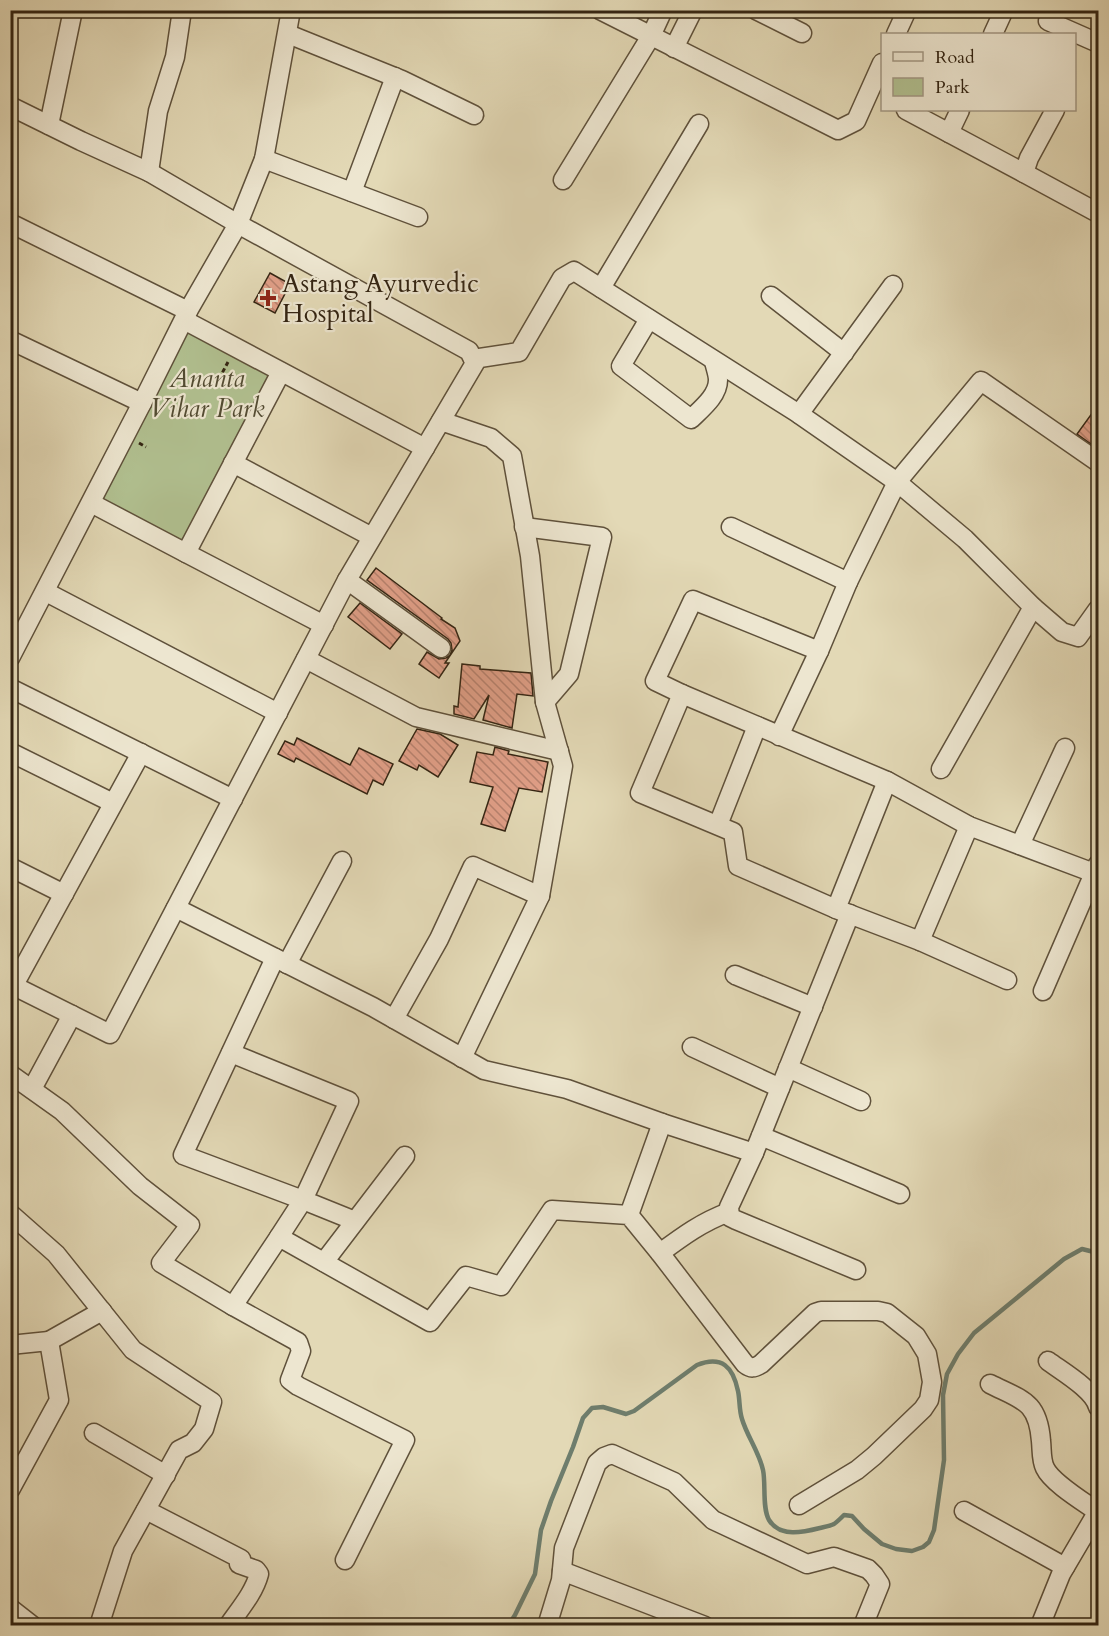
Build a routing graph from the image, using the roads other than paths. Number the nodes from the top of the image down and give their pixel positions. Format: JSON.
{"nodes":[{"id":1,"x":182,"y":10,"type":"edge"},
{"id":2,"x":291,"y":10,"type":"edge"},
{"id":3,"x":600,"y":10,"type":"edge"},
{"id":4,"x":663,"y":10,"type":"edge"},
{"id":5,"x":693,"y":10,"type":"edge"},
{"id":6,"x":756,"y":10,"type":"edge"},
{"id":7,"x":907,"y":10,"type":"edge"},
{"id":8,"x":1004,"y":10,"type":"edge"},
{"id":9,"x":71,"y":11,"type":"edge"},
{"id":10,"x":1048,"y":22,"type":"edge"},
{"id":11,"x":802,"y":33,"type":"dead end"},
{"id":12,"x":896,"y":33,"type":"edge"},
{"id":13,"x":993,"y":33,"type":"edge"},
{"id":14,"x":1074,"y":33,"type":"edge"},
{"id":15,"x":288,"y":34,"type":"junction"},
{"id":16,"x":1076,"y":34,"type":"edge"},
{"id":17,"x":651,"y":36,"type":"junction"},
{"id":18,"x":1098,"y":43,"type":"edge"},
{"id":19,"x":674,"y":48,"type":"junction"},
{"id":20,"x":881,"y":68,"type":"edge"},
{"id":21,"x":394,"y":77,"type":"junction"},
{"id":22,"x":876,"y":93,"type":"edge"},
{"id":23,"x":10,"y":106,"type":"edge"},
{"id":24,"x":908,"y":111,"type":"edge"},
{"id":25,"x":960,"y":111,"type":"edge"},
{"id":26,"x":1054,"y":111,"type":"edge"},
{"id":27,"x":474,"y":115,"type":"dead end"},
{"id":28,"x":699,"y":124,"type":"dead end"},
{"id":29,"x":49,"y":125,"type":"junction"},
{"id":30,"x":949,"y":133,"type":"junction"},
{"id":31,"x":264,"y":159,"type":"junction"},
{"id":32,"x":149,"y":172,"type":"junction"},
{"id":33,"x":1024,"y":173,"type":"junction"},
{"id":34,"x":563,"y":180,"type":"dead end"},
{"id":35,"x":352,"y":192,"type":"junction"},
{"id":36,"x":1098,"y":213,"type":"edge"},
{"id":37,"x":418,"y":217,"type":"dead end"},
{"id":38,"x":10,"y":223,"type":"edge"},
{"id":39,"x":238,"y":224,"type":"junction"},
{"id":40,"x":893,"y":285,"type":"dead end"},
{"id":41,"x":600,"y":288,"type":"junction"},
{"id":42,"x":771,"y":296,"type":"dead end"},
{"id":43,"x":186,"y":315,"type":"junction"},
{"id":44,"x":649,"y":319,"type":"junction"},
{"id":45,"x":10,"y":340,"type":"edge"},
{"id":46,"x":844,"y":353,"type":"junction"},
{"id":47,"x":472,"y":359,"type":"junction"},
{"id":48,"x":714,"y":361,"type":"junction"},
{"id":49,"x":281,"y":372,"type":"junction"},
{"id":50,"x":142,"y":403,"type":"junction"},
{"id":51,"x":799,"y":414,"type":"junction"},
{"id":52,"x":441,"y":421,"type":"junction"},
{"id":53,"x":425,"y":448,"type":"junction"},
{"id":54,"x":1098,"y":462,"type":"edge"},
{"id":55,"x":233,"y":463,"type":"junction"},
{"id":56,"x":897,"y":482,"type":"junction"},
{"id":57,"x":91,"y":503,"type":"junction"},
{"id":58,"x":524,"y":527,"type":"junction"},
{"id":59,"x":731,"y":527,"type":"dead end"},
{"id":60,"x":372,"y":537,"type":"junction"},
{"id":61,"x":186,"y":553,"type":"junction"},
{"id":62,"x":347,"y":580,"type":"junction"},
{"id":63,"x":848,"y":582,"type":"junction"},
{"id":64,"x":46,"y":592,"type":"junction"},
{"id":65,"x":1033,"y":607,"type":"junction"},
{"id":66,"x":1098,"y":609,"type":"edge"},
{"id":67,"x":324,"y":625,"type":"junction"},
{"id":68,"x":441,"y":648,"type":"dead end"},
{"id":69,"x":819,"y":651,"type":"junction"},
{"id":70,"x":10,"y":658,"type":"edge"},
{"id":71,"x":306,"y":659,"type":"junction"},
{"id":72,"x":10,"y":688,"type":"edge"},
{"id":73,"x":682,"y":694,"type":"junction"},
{"id":74,"x":545,"y":702,"type":"junction"},
{"id":75,"x":278,"y":713,"type":"junction"},
{"id":76,"x":757,"y":726,"type":"junction"},
{"id":77,"x":779,"y":736,"type":"junction"},
{"id":78,"x":1065,"y":748,"type":"dead end"},
{"id":79,"x":559,"y":751,"type":"junction"},
{"id":80,"x":10,"y":752,"type":"edge"},
{"id":81,"x":141,"y":753,"type":"junction"},
{"id":82,"x":941,"y":769,"type":"dead end"},
{"id":83,"x":887,"y":781,"type":"junction"},
{"id":84,"x":233,"y":799,"type":"junction"},
{"id":85,"x":113,"y":803,"type":"junction"},
{"id":86,"x":718,"y":825,"type":"junction"},
{"id":87,"x":969,"y":826,"type":"junction"},
{"id":88,"x":1020,"y":845,"type":"junction"},
{"id":89,"x":342,"y":861,"type":"dead end"},
{"id":90,"x":10,"y":867,"type":"edge"},
{"id":91,"x":1096,"y":869,"type":"edge"},
{"id":92,"x":64,"y":894,"type":"junction"},
{"id":93,"x":540,"y":896,"type":"junction"},
{"id":94,"x":176,"y":908,"type":"junction"},
{"id":95,"x":843,"y":912,"type":"junction"},
{"id":96,"x":920,"y":941,"type":"junction"},
{"id":97,"x":281,"y":961,"type":"junction"},
{"id":98,"x":735,"y":975,"type":"dead end"},
{"id":99,"x":1007,"y":980,"type":"dead end"},
{"id":100,"x":12,"y":985,"type":"edge"},
{"id":101,"x":1043,"y":991,"type":"dead end"},
{"id":102,"x":813,"y":1007,"type":"junction"},
{"id":103,"x":72,"y":1015,"type":"junction"},
{"id":104,"x":394,"y":1019,"type":"junction"},
{"id":105,"x":692,"y":1047,"type":"dead end"},
{"id":106,"x":231,"y":1053,"type":"junction"},
{"id":107,"x":462,"y":1058,"type":"junction"},
{"id":108,"x":788,"y":1068,"type":"junction"},
{"id":109,"x":10,"y":1074,"type":"edge"},
{"id":110,"x":780,"y":1088,"type":"junction"},
{"id":111,"x":32,"y":1089,"type":"junction"},
{"id":112,"x":861,"y":1101,"type":"dead end"},
{"id":113,"x":662,"y":1123,"type":"junction"},
{"id":114,"x":761,"y":1136,"type":"junction"},
{"id":115,"x":754,"y":1153,"type":"junction"},
{"id":116,"x":405,"y":1156,"type":"dead end"},
{"id":117,"x":900,"y":1194,"type":"dead end"},
{"id":118,"x":303,"y":1200,"type":"junction"},
{"id":119,"x":729,"y":1212,"type":"junction"},
{"id":120,"x":10,"y":1215,"type":"edge"},
{"id":121,"x":629,"y":1215,"type":"junction"},
{"id":122,"x":355,"y":1221,"type":"junction"},
{"id":123,"x":279,"y":1238,"type":"junction"},
{"id":124,"x":660,"y":1253,"type":"junction"},
{"id":125,"x":324,"y":1262,"type":"junction"},
{"id":126,"x":856,"y":1270,"type":"dead end"},
{"id":127,"x":233,"y":1306,"type":"junction"},
{"id":128,"x":102,"y":1311,"type":"junction"},
{"id":129,"x":49,"y":1341,"type":"junction"},
{"id":130,"x":10,"y":1345,"type":"edge"},
{"id":131,"x":1048,"y":1361,"type":"dead end"},
{"id":132,"x":990,"y":1384,"type":"dead end"},
{"id":133,"x":1098,"y":1407,"type":"edge"},
{"id":134,"x":94,"y":1433,"type":"dead end"},
{"id":135,"x":166,"y":1475,"type":"junction"},
{"id":136,"x":10,"y":1490,"type":"edge"},
{"id":137,"x":799,"y":1505,"type":"dead end"},
{"id":138,"x":146,"y":1510,"type":"junction"},
{"id":139,"x":964,"y":1511,"type":"dead end"},
{"id":140,"x":1098,"y":1512,"type":"edge"},
{"id":141,"x":345,"y":1560,"type":"dead end"},
{"id":142,"x":1065,"y":1567,"type":"junction"},
{"id":143,"x":562,"y":1571,"type":"junction"},
{"id":144,"x":10,"y":1608,"type":"edge"},
{"id":145,"x":33,"y":1626,"type":"edge"},
{"id":146,"x":99,"y":1626,"type":"edge"},
{"id":147,"x":228,"y":1626,"type":"edge"},
{"id":148,"x":547,"y":1626,"type":"edge"},
{"id":149,"x":705,"y":1626,"type":"edge"},
{"id":150,"x":863,"y":1626,"type":"edge"},
{"id":151,"x":1040,"y":1626,"type":"edge"}],
"edges":[{"from":1,"to":32,"type":"street"},
{"from":2,"to":15,"type":"street"},
{"from":3,"to":17,"type":"street"},
{"from":4,"to":17,"type":"street"},
{"from":5,"to":19,"type":"street"},
{"from":6,"to":11,"type":"street"},
{"from":7,"to":12,"type":"street"},
{"from":8,"to":13,"type":"street"},
{"from":9,"to":29,"type":"street"},
{"from":10,"to":14,"type":"street"},
{"from":15,"to":21,"type":"street"},
{"from":15,"to":31,"type":"street"},
{"from":16,"to":18,"type":"street"},
{"from":17,"to":19,"type":"street"},
{"from":17,"to":34,"type":"street"},
{"from":19,"to":22,"type":"street"},
{"from":20,"to":22,"type":"street"},
{"from":21,"to":27,"type":"street"},
{"from":21,"to":35,"type":"street"},
{"from":23,"to":29,"type":"street"},
{"from":24,"to":30,"type":"street"},
{"from":25,"to":30,"type":"street"},
{"from":26,"to":33,"type":"street"},
{"from":28,"to":41,"type":"street"},
{"from":29,"to":32,"type":"street"},
{"from":30,"to":33,"type":"street"},
{"from":31,"to":35,"type":"street"},
{"from":31,"to":39,"type":"street"},
{"from":32,"to":39,"type":"street"},
{"from":33,"to":36,"type":"street"},
{"from":35,"to":37,"type":"street"},
{"from":38,"to":43,"type":"street"},
{"from":39,"to":43,"type":"street"},
{"from":39,"to":47,"type":"street"},
{"from":40,"to":46,"type":"street"},
{"from":41,"to":44,"type":"street"},
{"from":41,"to":47,"type":"street"},
{"from":42,"to":46,"type":"street"},
{"from":43,"to":49,"type":"street"},
{"from":43,"to":50,"type":"street"},
{"from":44,"to":48,"type":"street"},
{"from":44,"to":48,"type":"street"},
{"from":45,"to":50,"type":"street"},
{"from":46,"to":51,"type":"street"},
{"from":47,"to":52,"type":"street"},
{"from":48,"to":51,"type":"street"},
{"from":49,"to":53,"type":"street"},
{"from":49,"to":55,"type":"street"},
{"from":50,"to":57,"type":"street"},
{"from":51,"to":56,"type":"street"},
{"from":52,"to":53,"type":"street"},
{"from":52,"to":58,"type":"street"},
{"from":53,"to":60,"type":"street"},
{"from":54,"to":56,"type":"street"},
{"from":55,"to":60,"type":"street"},
{"from":55,"to":61,"type":"street"},
{"from":56,"to":63,"type":"street"},
{"from":56,"to":65,"type":"street"},
{"from":57,"to":61,"type":"street"},
{"from":57,"to":64,"type":"street"},
{"from":58,"to":74,"type":"street"},
{"from":58,"to":74,"type":"street"},
{"from":59,"to":63,"type":"street"},
{"from":60,"to":62,"type":"street"},
{"from":61,"to":67,"type":"street"},
{"from":62,"to":67,"type":"street"},
{"from":62,"to":68,"type":"street"},
{"from":63,"to":69,"type":"street"},
{"from":64,"to":70,"type":"street"},
{"from":64,"to":75,"type":"street"},
{"from":65,"to":66,"type":"street"},
{"from":65,"to":82,"type":"street"},
{"from":67,"to":71,"type":"street"},
{"from":69,"to":73,"type":"street"},
{"from":69,"to":77,"type":"street"},
{"from":71,"to":75,"type":"street"},
{"from":71,"to":79,"type":"street"},
{"from":72,"to":81,"type":"street"},
{"from":73,"to":76,"type":"street"},
{"from":73,"to":86,"type":"street"},
{"from":74,"to":79,"type":"street"},
{"from":75,"to":84,"type":"street"},
{"from":76,"to":77,"type":"street"},
{"from":76,"to":86,"type":"street"},
{"from":77,"to":83,"type":"street"},
{"from":78,"to":88,"type":"street"},
{"from":79,"to":93,"type":"street"},
{"from":80,"to":85,"type":"street"},
{"from":81,"to":84,"type":"street"},
{"from":81,"to":85,"type":"street"},
{"from":83,"to":87,"type":"street"},
{"from":83,"to":95,"type":"street"},
{"from":84,"to":94,"type":"street"},
{"from":85,"to":92,"type":"street"},
{"from":86,"to":95,"type":"street"},
{"from":87,"to":88,"type":"street"},
{"from":87,"to":96,"type":"street"},
{"from":88,"to":91,"type":"street"},
{"from":89,"to":97,"type":"street"},
{"from":90,"to":92,"type":"street"},
{"from":91,"to":101,"type":"street"},
{"from":92,"to":100,"type":"street"},
{"from":93,"to":104,"type":"street"},
{"from":93,"to":107,"type":"street"},
{"from":94,"to":97,"type":"street"},
{"from":94,"to":103,"type":"street"},
{"from":95,"to":96,"type":"street"},
{"from":95,"to":102,"type":"street"},
{"from":96,"to":99,"type":"street"},
{"from":97,"to":104,"type":"street"},
{"from":97,"to":106,"type":"street"},
{"from":98,"to":102,"type":"street"},
{"from":100,"to":103,"type":"street"},
{"from":102,"to":108,"type":"street"},
{"from":103,"to":111,"type":"street"},
{"from":104,"to":107,"type":"street"},
{"from":105,"to":110,"type":"street"},
{"from":106,"to":118,"type":"street"},
{"from":106,"to":118,"type":"street"},
{"from":107,"to":113,"type":"street"},
{"from":108,"to":110,"type":"street"},
{"from":108,"to":112,"type":"street"},
{"from":109,"to":111,"type":"street"},
{"from":110,"to":114,"type":"street"},
{"from":111,"to":127,"type":"street"},
{"from":113,"to":115,"type":"street"},
{"from":113,"to":121,"type":"street"},
{"from":114,"to":115,"type":"street"},
{"from":114,"to":117,"type":"street"},
{"from":115,"to":119,"type":"street"},
{"from":116,"to":122,"type":"street"},
{"from":118,"to":122,"type":"street"},
{"from":118,"to":123,"type":"street"},
{"from":119,"to":124,"type":"street"},
{"from":119,"to":126,"type":"street"},
{"from":120,"to":128,"type":"street"},
{"from":121,"to":124,"type":"street"},
{"from":121,"to":125,"type":"street"},
{"from":122,"to":125,"type":"street"},
{"from":123,"to":125,"type":"street"},
{"from":123,"to":127,"type":"street"},
{"from":124,"to":137,"type":"street"},
{"from":127,"to":141,"type":"street"},
{"from":128,"to":129,"type":"street"},
{"from":128,"to":135,"type":"street"},
{"from":129,"to":130,"type":"street"},
{"from":129,"to":136,"type":"street"},
{"from":131,"to":133,"type":"street"},
{"from":132,"to":140,"type":"street"},
{"from":134,"to":135,"type":"street"},
{"from":135,"to":138,"type":"street"},
{"from":138,"to":146,"type":"street"},
{"from":138,"to":147,"type":"street"},
{"from":139,"to":142,"type":"street"},
{"from":140,"to":142,"type":"street"},
{"from":142,"to":151,"type":"street"},
{"from":143,"to":148,"type":"street"},
{"from":143,"to":149,"type":"street"},
{"from":143,"to":150,"type":"street"},
{"from":144,"to":145,"type":"street"}]}
